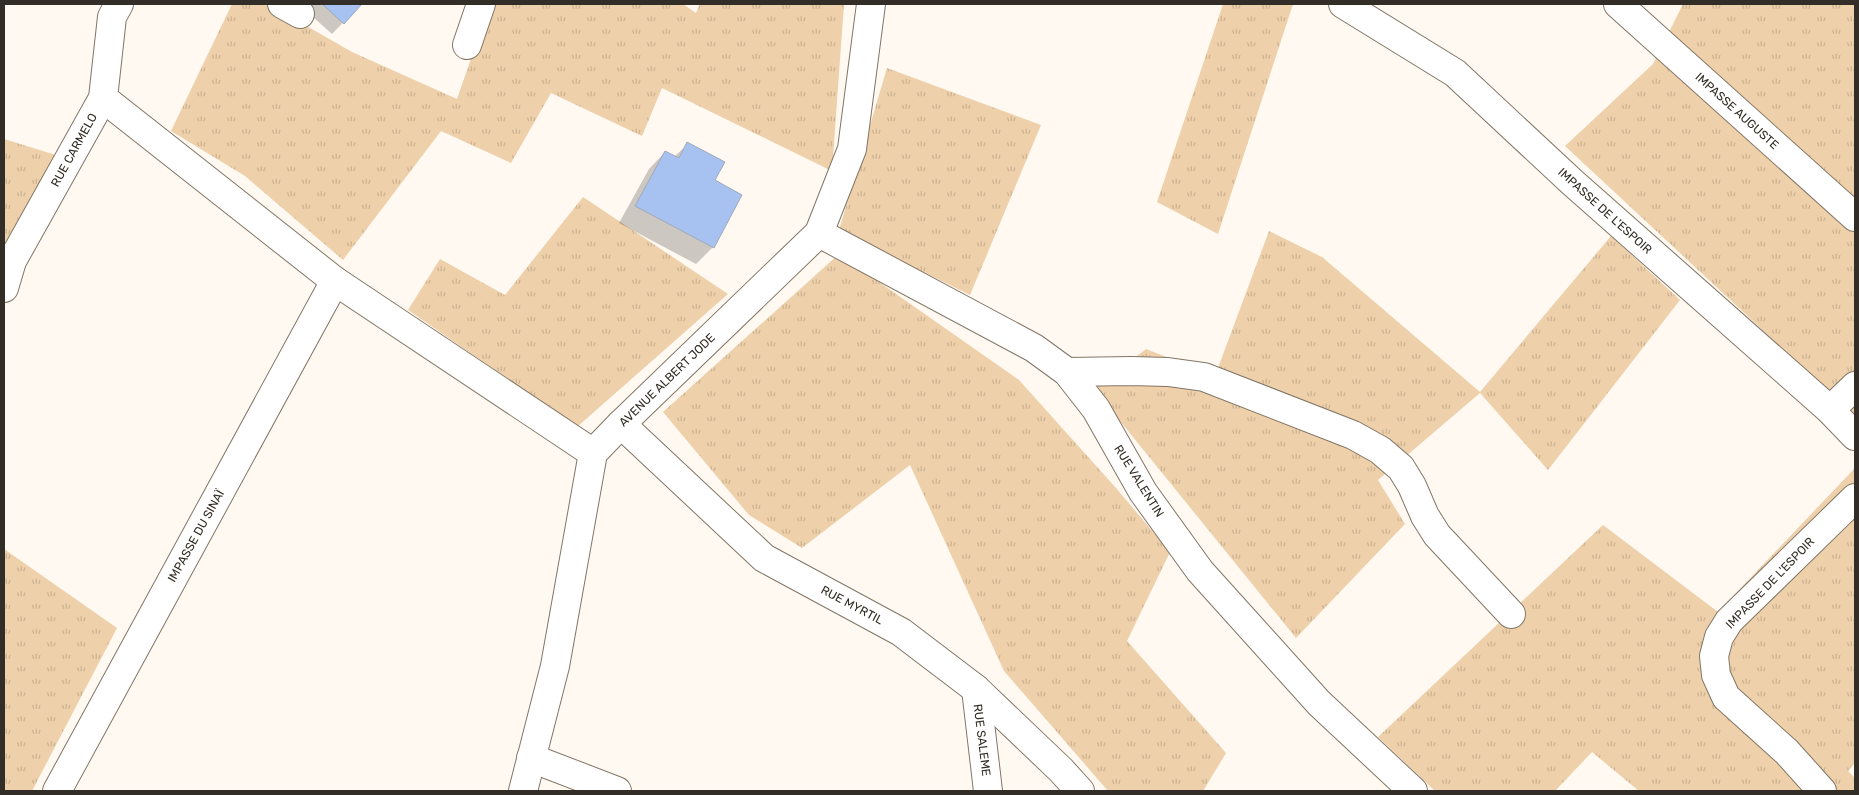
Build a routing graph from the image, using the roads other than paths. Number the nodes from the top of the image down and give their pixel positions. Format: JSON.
{"nodes":[{"id":1,"x":482,"y":4,"type":"edge"},
{"id":2,"x":871,"y":4,"type":"edge"},
{"id":3,"x":1343,"y":4,"type":"edge"},
{"id":4,"x":1618,"y":4,"type":"edge"},
{"id":5,"x":109,"y":8,"type":"edge"},
{"id":6,"x":467,"y":45,"type":"dead end"},
{"id":7,"x":103,"y":98,"type":"junction"},
{"id":8,"x":1855,"y":218,"type":"edge"},
{"id":9,"x":819,"y":233,"type":"junction"},
{"id":10,"x":335,"y":281,"type":"junction"},
{"id":11,"x":4,"y":288,"type":"edge"},
{"id":12,"x":1068,"y":372,"type":"junction"},
{"id":13,"x":1855,"y":386,"type":"edge"},
{"id":14,"x":1830,"y":410,"type":"junction"},
{"id":15,"x":621,"y":424,"type":"junction"},
{"id":16,"x":1855,"y":436,"type":"edge"},
{"id":17,"x":594,"y":453,"type":"junction"},
{"id":18,"x":1855,"y":498,"type":"edge"},
{"id":19,"x":1511,"y":614,"type":"dead end"},
{"id":20,"x":976,"y":689,"type":"junction"},
{"id":21,"x":531,"y":758,"type":"junction"},
{"id":22,"x":57,"y":791,"type":"edge"},
{"id":23,"x":522,"y":791,"type":"edge"},
{"id":24,"x":617,"y":791,"type":"edge"},
{"id":25,"x":988,"y":791,"type":"edge"},
{"id":26,"x":1080,"y":791,"type":"edge"},
{"id":27,"x":1413,"y":791,"type":"edge"},
{"id":28,"x":1822,"y":791,"type":"edge"}],
"edges":[{"from":1,"to":6,"type":"street"},
{"from":2,"to":9,"type":"street","name":"AVENUE ALBERT JODE"},
{"from":3,"to":14,"type":"street","name":"IMPASSE DE L'ESPOIR"},
{"from":4,"to":8,"type":"street","name":"IMPASSE AUGUSTE"},
{"from":5,"to":7,"type":"street","name":"RUE CARMELO"},
{"from":7,"to":10,"type":"street"},
{"from":7,"to":11,"type":"street","name":"RUE CARMELO"},
{"from":9,"to":12,"type":"street","name":"RUE VALENTIN"},
{"from":9,"to":15,"type":"street","name":"AVENUE ALBERT JODE"},
{"from":10,"to":17,"type":"street"},
{"from":10,"to":22,"type":"street","name":"IMPASSE DU SINAÏ"},
{"from":12,"to":19,"type":"street"},
{"from":12,"to":27,"type":"street","name":"RUE VALENTIN"},
{"from":13,"to":14,"type":"street"},
{"from":14,"to":16,"type":"street","name":"IMPASSE DE L'ESPOIR"},
{"from":15,"to":17,"type":"street","name":"AVENUE ALBERT JODE"},
{"from":15,"to":20,"type":"street","name":"RUE MYRTIL"},
{"from":17,"to":21,"type":"street"},
{"from":18,"to":28,"type":"street","name":"IMPASSE DE L'ESPOIR"},
{"from":20,"to":25,"type":"street","name":"RUE SALEME"},
{"from":20,"to":26,"type":"street","name":"RUE MYRTIL"},
{"from":21,"to":23,"type":"street"},
{"from":21,"to":24,"type":"street"}]}
